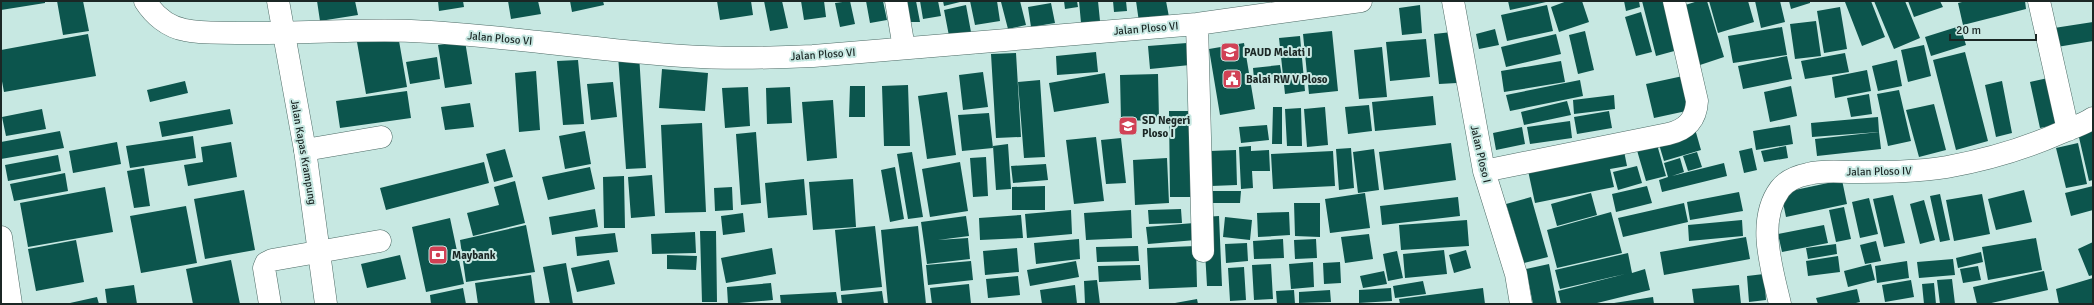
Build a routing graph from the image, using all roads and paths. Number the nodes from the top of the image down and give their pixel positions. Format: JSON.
{"nodes":[{"id":1,"x":145,"y":1,"type":"edge"},
{"id":2,"x":278,"y":1,"type":"edge"},
{"id":3,"x":896,"y":1,"type":"edge"},
{"id":4,"x":1361,"y":1,"type":"edge"},
{"id":5,"x":1453,"y":1,"type":"edge"},
{"id":6,"x":1674,"y":1,"type":"edge"},
{"id":7,"x":2039,"y":1,"type":"edge"},
{"id":8,"x":1197,"y":24,"type":"junction"},
{"id":9,"x":283,"y":34,"type":"junction"},
{"id":10,"x":904,"y":48,"type":"junction"},
{"id":11,"x":2093,"y":118,"type":"edge"},
{"id":12,"x":2068,"y":130,"type":"junction"},
{"id":13,"x":381,"y":137,"type":"dead end"},
{"id":14,"x":305,"y":150,"type":"junction"},
{"id":15,"x":1484,"y":171,"type":"junction"},
{"id":16,"x":1,"y":237,"type":"edge"},
{"id":17,"x":380,"y":241,"type":"dead end"},
{"id":18,"x":320,"y":250,"type":"junction"},
{"id":19,"x":1202,"y":251,"type":"dead end"},
{"id":20,"x":11,"y":304,"type":"edge"},
{"id":21,"x":270,"y":304,"type":"edge"},
{"id":22,"x":326,"y":304,"type":"edge"},
{"id":23,"x":1521,"y":304,"type":"edge"},
{"id":24,"x":1780,"y":304,"type":"edge"}],
"edges":[{"from":1,"to":9,"type":"street","name":"Jalan Ploso VI"},
{"from":2,"to":9,"type":"street","name":"Jalan Kapas Krampung"},
{"from":3,"to":10,"type":"street"},
{"from":4,"to":8,"type":"street","name":"Jalan Ploso VI"},
{"from":5,"to":15,"type":"street","name":"Jalan Ploso I"},
{"from":6,"to":15,"type":"street"},
{"from":7,"to":12,"type":"street"},
{"from":8,"to":10,"type":"street","name":"Jalan Ploso VI"},
{"from":8,"to":19,"type":"street"},
{"from":9,"to":10,"type":"street","name":"Jalan Ploso VI"},
{"from":9,"to":14,"type":"street","name":"Jalan Kapas Krampung"},
{"from":11,"to":12,"type":"street","name":"Jalan Ploso IV"},
{"from":12,"to":24,"type":"street","name":"Jalan Ploso IV"},
{"from":13,"to":14,"type":"street"},
{"from":14,"to":18,"type":"street","name":"Jalan Kapas Krampung"},
{"from":15,"to":23,"type":"street","name":"Jalan Ploso I"},
{"from":16,"to":20,"type":"street"},
{"from":17,"to":18,"type":"street"},
{"from":18,"to":21,"type":"street"},
{"from":18,"to":22,"type":"street","name":"Jalan Kapas Krampung"}]}
